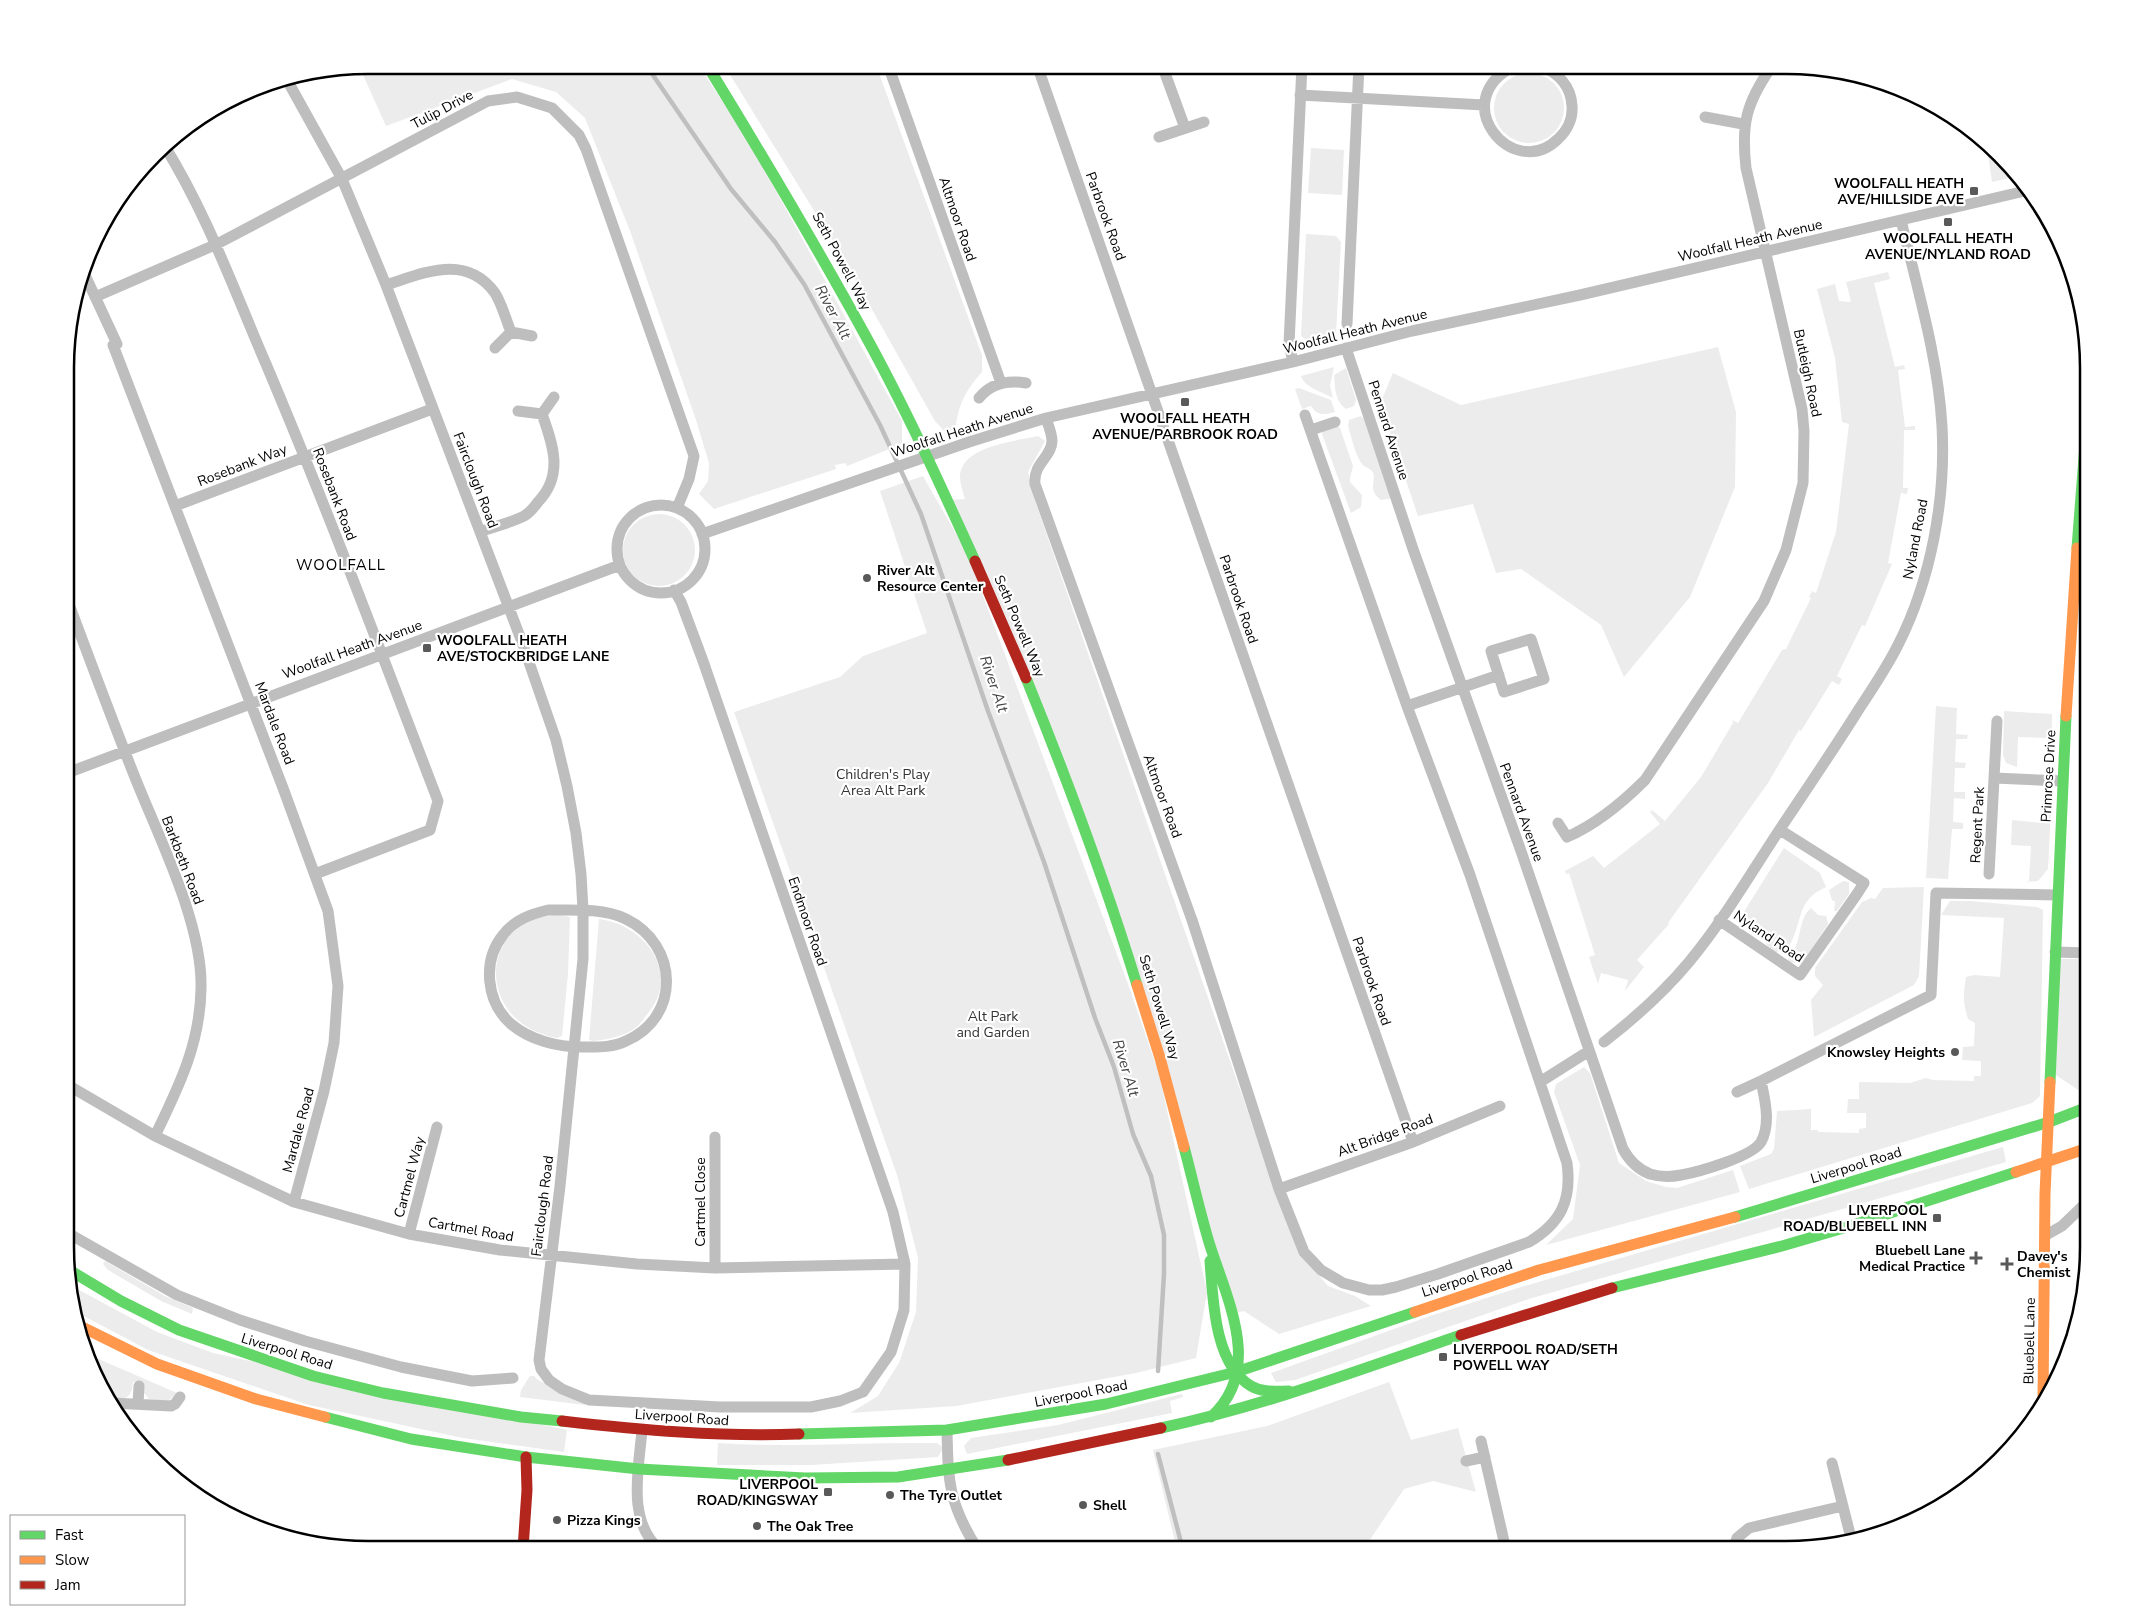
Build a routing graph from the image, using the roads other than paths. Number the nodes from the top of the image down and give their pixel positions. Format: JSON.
{"nodes":[{"id":1,"x":712,"y":74,"type":"edge"},
{"id":2,"x":891,"y":74,"type":"edge"},
{"id":3,"x":1040,"y":74,"type":"edge"},
{"id":4,"x":1165,"y":74,"type":"edge"},
{"id":5,"x":1301,"y":74,"type":"edge"},
{"id":6,"x":1359,"y":74,"type":"edge"},
{"id":7,"x":1500,"y":74,"type":"edge"},
{"id":8,"x":1558,"y":74,"type":"edge"},
{"id":9,"x":1767,"y":74,"type":"edge"},
{"id":10,"x":290,"y":84,"type":"edge"},
{"id":11,"x":1300,"y":95,"type":"junction"},
{"id":12,"x":1358,"y":99,"type":"junction"},
{"id":13,"x":1484,"y":105,"type":"junction"},
{"id":14,"x":1705,"y":117,"type":"dead end"},
{"id":15,"x":1204,"y":122,"type":"dead end"},
{"id":16,"x":1744,"y":124,"type":"junction"},
{"id":17,"x":1185,"y":128,"type":"junction"},
{"id":18,"x":1159,"y":137,"type":"dead end"},
{"id":19,"x":168,"y":152,"type":"edge"},
{"id":20,"x":342,"y":179,"type":"junction"},
{"id":21,"x":2022,"y":192,"type":"edge"},
{"id":22,"x":1901,"y":220,"type":"junction"},
{"id":23,"x":217,"y":244,"type":"junction"},
{"id":24,"x":1765,"y":252,"type":"junction"},
{"id":25,"x":87,"y":279,"type":"edge"},
{"id":26,"x":386,"y":285,"type":"junction"},
{"id":27,"x":95,"y":297,"type":"junction"},
{"id":28,"x":1347,"y":324,"type":"dead end"},
{"id":29,"x":511,"y":332,"type":"junction"},
{"id":30,"x":532,"y":336,"type":"dead end"},
{"id":31,"x":495,"y":348,"type":"dead end"},
{"id":32,"x":1346,"y":348,"type":"junction"},
{"id":33,"x":1293,"y":362,"type":"junction"},
{"id":34,"x":1001,"y":383,"type":"junction"},
{"id":35,"x":1026,"y":383,"type":"dead end"},
{"id":36,"x":1153,"y":393,"type":"junction"},
{"id":37,"x":554,"y":398,"type":"dead end"},
{"id":38,"x":979,"y":398,"type":"dead end"},
{"id":39,"x":432,"y":409,"type":"junction"},
{"id":40,"x":518,"y":411,"type":"dead end"},
{"id":41,"x":542,"y":414,"type":"junction"},
{"id":42,"x":1305,"y":415,"type":"dead end"},
{"id":43,"x":1046,"y":418,"type":"junction"},
{"id":44,"x":1335,"y":422,"type":"dead end"},
{"id":45,"x":1311,"y":430,"type":"junction"},
{"id":46,"x":927,"y":456,"type":"junction"},
{"id":47,"x":305,"y":457,"type":"junction"},
{"id":48,"x":175,"y":506,"type":"junction"},
{"id":49,"x":677,"y":508,"type":"junction"},
{"id":50,"x":2080,"y":514,"type":"edge"},
{"id":51,"x":480,"y":532,"type":"junction"},
{"id":52,"x":702,"y":534,"type":"junction"},
{"id":53,"x":620,"y":565,"type":"junction"},
{"id":54,"x":674,"y":590,"type":"junction"},
{"id":55,"x":508,"y":606,"type":"junction"},
{"id":56,"x":74,"y":618,"type":"edge"},
{"id":57,"x":382,"y":655,"type":"junction"},
{"id":58,"x":1498,"y":675,"type":"junction"},
{"id":59,"x":1461,"y":687,"type":"junction"},
{"id":60,"x":251,"y":702,"type":"junction"},
{"id":61,"x":1407,"y":706,"type":"junction"},
{"id":62,"x":1997,"y":721,"type":"dead end"},
{"id":63,"x":124,"y":751,"type":"junction"},
{"id":64,"x":74,"y":770,"type":"edge"},
{"id":65,"x":1994,"y":778,"type":"junction"},
{"id":66,"x":2062,"y":781,"type":"junction"},
{"id":67,"x":1558,"y":823,"type":"dead end"},
{"id":68,"x":1780,"y":830,"type":"junction"},
{"id":69,"x":315,"y":874,"type":"junction"},
{"id":70,"x":1989,"y":874,"type":"dead end"},
{"id":71,"x":2057,"y":895,"type":"junction"},
{"id":72,"x":583,"y":910,"type":"junction"},
{"id":73,"x":1719,"y":920,"type":"junction"},
{"id":74,"x":2055,"y":952,"type":"junction"},
{"id":75,"x":2080,"y":952,"type":"edge"},
{"id":76,"x":1604,"y":1042,"type":"dead end"},
{"id":77,"x":575,"y":1047,"type":"junction"},
{"id":78,"x":1589,"y":1051,"type":"junction"},
{"id":79,"x":1761,"y":1081,"type":"junction"},
{"id":80,"x":1540,"y":1082,"type":"junction"},
{"id":81,"x":74,"y":1089,"type":"edge"},
{"id":82,"x":1737,"y":1092,"type":"dead end"},
{"id":83,"x":1500,"y":1106,"type":"dead end"},
{"id":84,"x":2080,"y":1110,"type":"edge"},
{"id":85,"x":2049,"y":1122,"type":"junction"},
{"id":86,"x":437,"y":1127,"type":"dead end"},
{"id":87,"x":155,"y":1136,"type":"junction"},
{"id":88,"x":714,"y":1136,"type":"dead end"},
{"id":89,"x":1413,"y":1142,"type":"junction"},
{"id":90,"x":2080,"y":1151,"type":"edge"},
{"id":91,"x":2046,"y":1162,"type":"junction"},
{"id":92,"x":1279,"y":1189,"type":"junction"},
{"id":93,"x":294,"y":1202,"type":"junction"},
{"id":94,"x":2080,"y":1209,"type":"edge"},
{"id":95,"x":409,"y":1234,"type":"junction"},
{"id":96,"x":2046,"y":1235,"type":"junction"},
{"id":97,"x":74,"y":1237,"type":"edge"},
{"id":98,"x":1208,"y":1240,"type":"junction"},
{"id":99,"x":551,"y":1256,"type":"junction"},
{"id":100,"x":905,"y":1264,"type":"junction"},
{"id":101,"x":715,"y":1268,"type":"junction"},
{"id":102,"x":75,"y":1273,"type":"edge"},
{"id":103,"x":86,"y":1334,"type":"edge"},
{"id":104,"x":540,"y":1369,"type":"joint"},
{"id":105,"x":1236,"y":1372,"type":"junction"},
{"id":106,"x":513,"y":1378,"type":"dead end"},
{"id":107,"x":139,"y":1386,"type":"dead end"},
{"id":108,"x":1298,"y":1391,"type":"junction"},
{"id":109,"x":2043,"y":1391,"type":"edge"},
{"id":110,"x":180,"y":1397,"type":"dead end"},
{"id":111,"x":118,"y":1402,"type":"edge"},
{"id":112,"x":138,"y":1404,"type":"junction"},
{"id":113,"x":1211,"y":1417,"type":"junction"},
{"id":114,"x":642,"y":1430,"type":"junction"},
{"id":115,"x":947,"y":1430,"type":"junction"},
{"id":116,"x":1481,"y":1441,"type":"dead end"},
{"id":117,"x":526,"y":1457,"type":"junction"},
{"id":118,"x":1484,"y":1457,"type":"junction"},
{"id":119,"x":1466,"y":1462,"type":"dead end"},
{"id":120,"x":1832,"y":1463,"type":"dead end"},
{"id":121,"x":639,"y":1469,"type":"junction"},
{"id":122,"x":947,"y":1470,"type":"junction"},
{"id":123,"x":1843,"y":1506,"type":"junction"},
{"id":124,"x":1850,"y":1534,"type":"edge"},
{"id":125,"x":524,"y":1541,"type":"edge"},
{"id":126,"x":653,"y":1541,"type":"edge"},
{"id":127,"x":973,"y":1541,"type":"edge"},
{"id":128,"x":1504,"y":1541,"type":"edge"},
{"id":129,"x":1736,"y":1541,"type":"edge"}],
"edges":[{"from":1,"to":46,"type":"main road","name":"Seth Powell Way"},
{"from":2,"to":34,"type":"street","name":"Altmoor Road"},
{"from":3,"to":36,"type":"street","name":"Parbrook Road"},
{"from":4,"to":17,"type":"street"},
{"from":5,"to":11,"type":"street"},
{"from":6,"to":12,"type":"street"},
{"from":7,"to":13,"type":"street"},
{"from":8,"to":13,"type":"street"},
{"from":9,"to":16,"type":"street","name":"Butleigh Road"},
{"from":10,"to":20,"type":"street","name":"Fairclough Road"},
{"from":11,"to":12,"type":"street"},
{"from":11,"to":33,"type":"street"},
{"from":12,"to":13,"type":"street"},
{"from":12,"to":28,"type":"street"},
{"from":14,"to":16,"type":"street"},
{"from":15,"to":17,"type":"street"},
{"from":16,"to":24,"type":"street","name":"Butleigh Road"},
{"from":17,"to":18,"type":"street"},
{"from":19,"to":23,"type":"street","name":"Rosebank Road"},
{"from":20,"to":23,"type":"street","name":"Tulip Drive"},
{"from":20,"to":26,"type":"street","name":"Fairclough Road"},
{"from":20,"to":49,"type":"street","name":"Tulip Drive"},
{"from":21,"to":22,"type":"street","name":"Woolfall Heath Avenue"},
{"from":22,"to":24,"type":"street","name":"Woolfall Heath Avenue"},
{"from":22,"to":68,"type":"street","name":"Nyland Road"},
{"from":23,"to":27,"type":"street","name":"Tulip Drive"},
{"from":23,"to":47,"type":"street","name":"Rosebank Road"},
{"from":24,"to":32,"type":"street","name":"Woolfall Heath Avenue"},
{"from":24,"to":67,"type":"street","name":"Butleigh Road"},
{"from":25,"to":27,"type":"street","name":"Mardale Road"},
{"from":26,"to":29,"type":"street"},
{"from":26,"to":39,"type":"street","name":"Fairclough Road"},
{"from":27,"to":48,"type":"street","name":"Mardale Road"},
{"from":29,"to":30,"type":"street"},
{"from":29,"to":31,"type":"street"},
{"from":32,"to":33,"type":"street","name":"Woolfall Heath Avenue"},
{"from":32,"to":59,"type":"street","name":"Pennard Avenue"},
{"from":33,"to":36,"type":"street","name":"Woolfall Heath Avenue"},
{"from":34,"to":35,"type":"street"},
{"from":34,"to":38,"type":"street"},
{"from":36,"to":43,"type":"street","name":"Woolfall Heath Avenue"},
{"from":36,"to":89,"type":"street","name":"Parbrook Road"},
{"from":37,"to":41,"type":"street"},
{"from":39,"to":47,"type":"street","name":"Rosebank Way"},
{"from":39,"to":51,"type":"street","name":"Fairclough Road"},
{"from":40,"to":41,"type":"street"},
{"from":41,"to":51,"type":"street"},
{"from":42,"to":45,"type":"street"},
{"from":43,"to":46,"type":"street","name":"Woolfall Heath Avenue"},
{"from":43,"to":92,"type":"street","name":"Altmoor Road"},
{"from":44,"to":45,"type":"street"},
{"from":45,"to":61,"type":"street"},
{"from":46,"to":52,"type":"street","name":"Woolfall Heath Avenue"},
{"from":46,"to":98,"type":"main road","name":"Seth Powell Way"},
{"from":47,"to":48,"type":"street","name":"Rosebank Way"},
{"from":47,"to":57,"type":"street","name":"Rosebank Road"},
{"from":48,"to":60,"type":"street","name":"Mardale Road"},
{"from":49,"to":52,"type":"street"},
{"from":49,"to":53,"type":"street"},
{"from":50,"to":66,"type":"main road","name":"Primrose Drive"},
{"from":51,"to":55,"type":"street","name":"Fairclough Road"},
{"from":52,"to":54,"type":"street"},
{"from":53,"to":54,"type":"street"},
{"from":53,"to":55,"type":"street","name":"Woolfall Heath Avenue"},
{"from":54,"to":100,"type":"street","name":"Endmoor Road"},
{"from":55,"to":57,"type":"street","name":"Woolfall Heath Avenue"},
{"from":55,"to":72,"type":"street","name":"Fairclough Road"},
{"from":56,"to":63,"type":"street","name":"Barkbeth Road"},
{"from":57,"to":60,"type":"street","name":"Woolfall Heath Avenue"},
{"from":57,"to":69,"type":"street","name":"Rosebank Road"},
{"from":58,"to":58,"type":"street"},
{"from":58,"to":59,"type":"street"},
{"from":59,"to":61,"type":"street"},
{"from":59,"to":78,"type":"street","name":"Pennard Avenue"},
{"from":60,"to":63,"type":"street","name":"Woolfall Heath Avenue"},
{"from":60,"to":69,"type":"street","name":"Mardale Road"},
{"from":61,"to":80,"type":"street"},
{"from":62,"to":65,"type":"street","name":"Regent Park"},
{"from":63,"to":64,"type":"street","name":"Woolfall Heath Avenue"},
{"from":63,"to":87,"type":"street","name":"Barkbeth Road"},
{"from":65,"to":66,"type":"street","name":"Regent Park"},
{"from":65,"to":70,"type":"street","name":"Regent Park"},
{"from":66,"to":71,"type":"main road","name":"Primrose Drive"},
{"from":68,"to":73,"type":"street","name":"Nyland Road"},
{"from":68,"to":73,"type":"street","name":"Nyland Road"},
{"from":69,"to":93,"type":"street","name":"Mardale Road"},
{"from":71,"to":74,"type":"main road","name":"Primrose Drive"},
{"from":71,"to":79,"type":"street"},
{"from":72,"to":77,"type":"street","name":"Fairclough Road"},
{"from":72,"to":77,"type":"street"},
{"from":72,"to":77,"type":"street"},
{"from":73,"to":76,"type":"street","name":"Nyland Road"},
{"from":74,"to":75,"type":"street"},
{"from":74,"to":85,"type":"main road","name":"Primrose Drive"},
{"from":77,"to":99,"type":"street","name":"Fairclough Road"},
{"from":78,"to":79,"type":"street","name":"Pennard Avenue"},
{"from":78,"to":80,"type":"street"},
{"from":79,"to":82,"type":"street"},
{"from":80,"to":92,"type":"street","name":"Liverpool Road"},
{"from":81,"to":87,"type":"street","name":"Cartmel Road"},
{"from":83,"to":89,"type":"street","name":"Alt Bridge Road"},
{"from":84,"to":85,"type":"main road","name":"Liverpool Road"},
{"from":85,"to":91,"type":"main road","name":"Primrose Drive"},
{"from":85,"to":105,"type":"main road","name":"Liverpool Road"},
{"from":86,"to":95,"type":"street","name":"Cartmel Way"},
{"from":87,"to":93,"type":"street","name":"Cartmel Road"},
{"from":88,"to":101,"type":"street","name":"Cartmel Close"},
{"from":89,"to":92,"type":"street","name":"Alt Bridge Road"},
{"from":90,"to":91,"type":"main road"},
{"from":91,"to":96,"type":"main road","name":"Bluebell Lane"},
{"from":91,"to":108,"type":"main road"},
{"from":93,"to":95,"type":"street","name":"Cartmel Road"},
{"from":94,"to":96,"type":"street"},
{"from":95,"to":99,"type":"street","name":"Cartmel Road"},
{"from":96,"to":109,"type":"main road","name":"Bluebell Lane"},
{"from":97,"to":106,"type":"street"},
{"from":98,"to":105,"type":"main road","name":"Seth Powell Way"},
{"from":98,"to":105,"type":"main road","name":"Seth Powell Way"},
{"from":99,"to":101,"type":"street","name":"Cartmel Road"},
{"from":99,"to":104,"type":"street","name":"Fairclough Road"},
{"from":100,"to":101,"type":"street","name":"Cartmel Road"},
{"from":100,"to":104,"type":"street","name":"Liverpool Road"},
{"from":102,"to":114,"type":"main road","name":"Liverpool Road"},
{"from":103,"to":117,"type":"main road"},
{"from":105,"to":108,"type":"main road"},
{"from":105,"to":113,"type":"main road"},
{"from":105,"to":115,"type":"main road","name":"Liverpool Road"},
{"from":107,"to":112,"type":"street"},
{"from":108,"to":113,"type":"main road"},
{"from":110,"to":112,"type":"street"},
{"from":111,"to":112,"type":"street"},
{"from":113,"to":122,"type":"main road"},
{"from":114,"to":115,"type":"main road","name":"Liverpool Road"},
{"from":114,"to":121,"type":"street"},
{"from":115,"to":122,"type":"street"},
{"from":116,"to":118,"type":"street"},
{"from":117,"to":121,"type":"main road"},
{"from":117,"to":125,"type":"main road"},
{"from":118,"to":119,"type":"street"},
{"from":118,"to":128,"type":"street"},
{"from":120,"to":123,"type":"street"},
{"from":121,"to":122,"type":"main road"},
{"from":121,"to":126,"type":"street"},
{"from":122,"to":127,"type":"street"},
{"from":123,"to":124,"type":"street"},
{"from":123,"to":129,"type":"street"}]}
